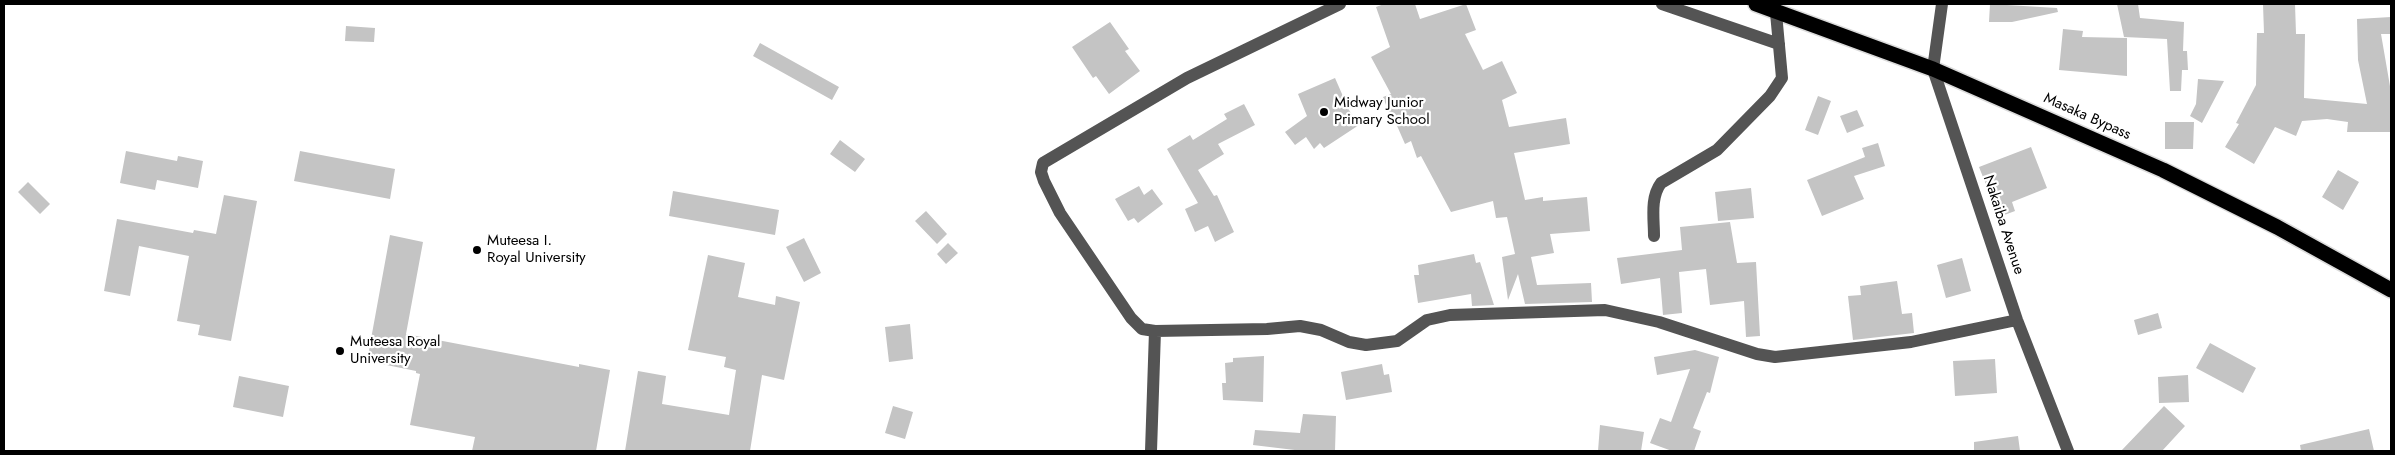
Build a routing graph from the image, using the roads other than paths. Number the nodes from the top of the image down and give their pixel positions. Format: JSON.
{"nodes":[{"id":1,"x":1340,"y":4,"type":"edge"},
{"id":2,"x":1662,"y":4,"type":"edge"},
{"id":3,"x":1756,"y":4,"type":"edge"},
{"id":4,"x":1942,"y":4,"type":"edge"},
{"id":5,"x":1776,"y":13,"type":"junction"},
{"id":6,"x":1779,"y":44,"type":"junction"},
{"id":7,"x":1933,"y":69,"type":"junction"},
{"id":8,"x":1654,"y":236,"type":"dead end"},
{"id":9,"x":2391,"y":290,"type":"edge"},
{"id":10,"x":2017,"y":320,"type":"junction"},
{"id":11,"x":1156,"y":332,"type":"junction"},
{"id":12,"x":1150,"y":451,"type":"edge"},
{"id":13,"x":2068,"y":451,"type":"edge"}],
"edges":[{"from":1,"to":11,"type":"street"},
{"from":2,"to":6,"type":"street"},
{"from":3,"to":5,"type":"highway","name":"Masaka Bypass"},
{"from":4,"to":7,"type":"street","name":"Nakaiba Avenue"},
{"from":5,"to":6,"type":"street"},
{"from":5,"to":7,"type":"highway","name":"Masaka Bypass"},
{"from":6,"to":8,"type":"street"},
{"from":7,"to":9,"type":"highway","name":"Masaka Bypass"},
{"from":7,"to":10,"type":"street","name":"Nakaiba Avenue"},
{"from":10,"to":11,"type":"street"},
{"from":10,"to":13,"type":"street","name":"Nakaiba Avenue"},
{"from":11,"to":12,"type":"street"}]}
